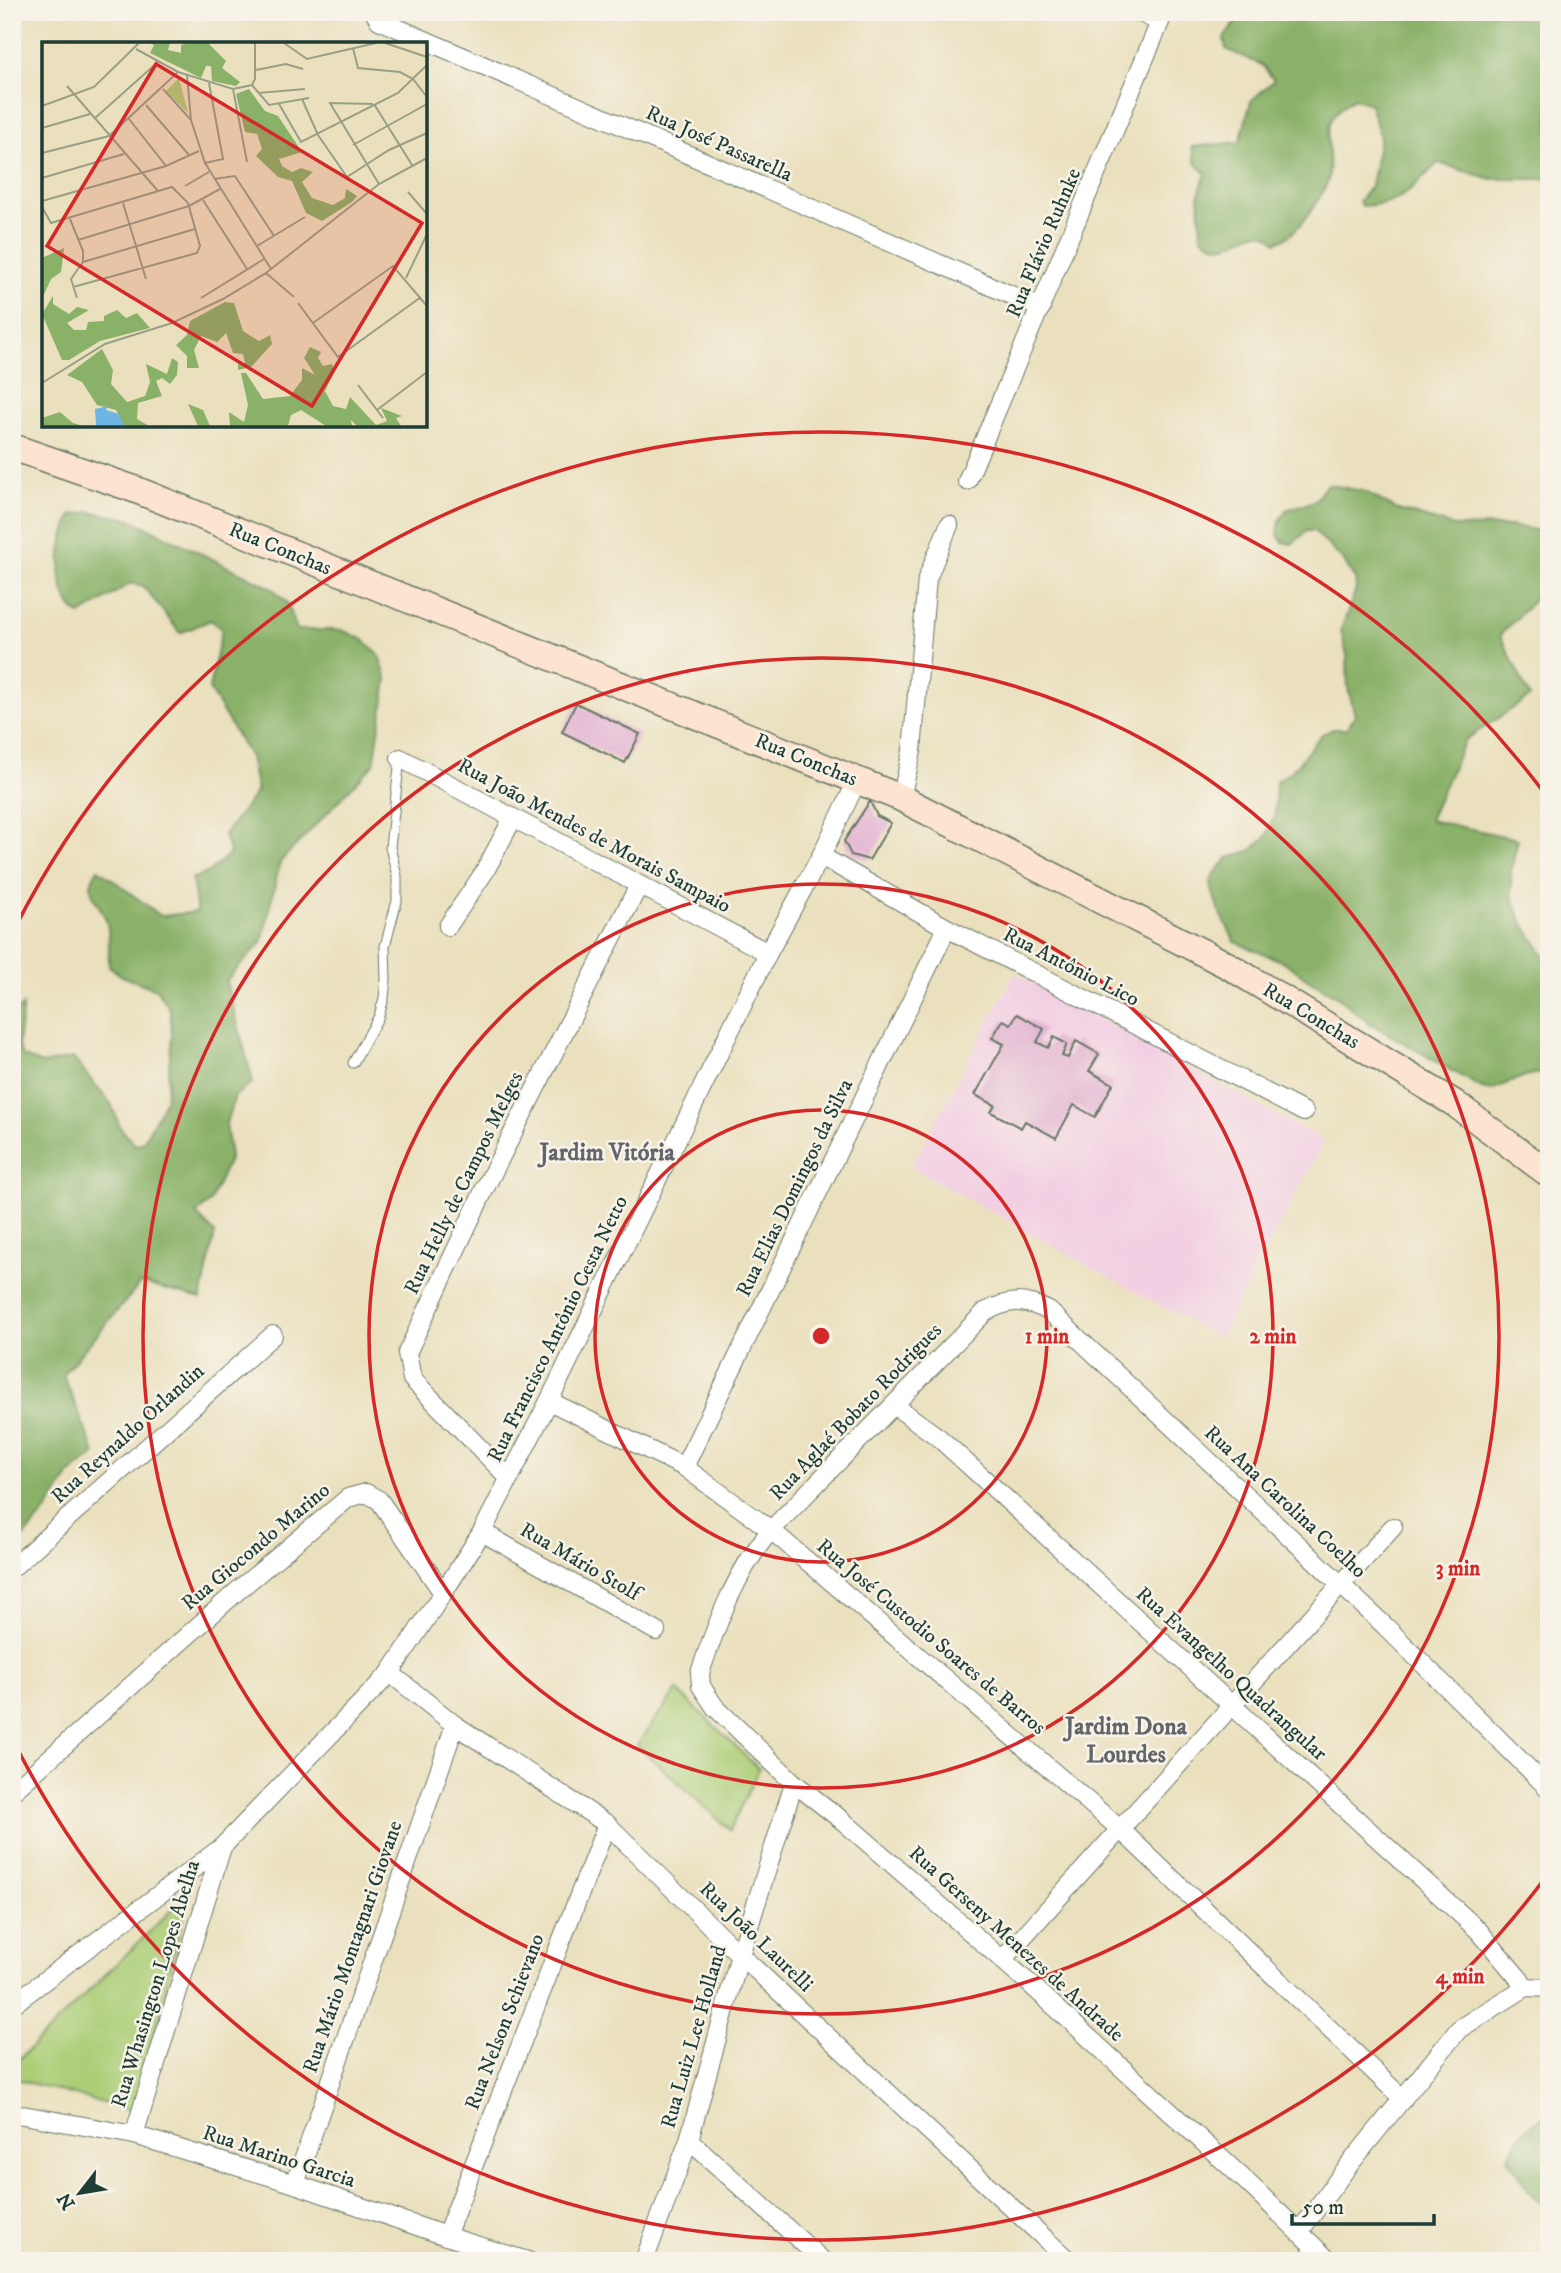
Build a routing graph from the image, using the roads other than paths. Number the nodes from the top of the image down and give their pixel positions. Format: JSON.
{"nodes":[{"id":1,"x":1138,"y":12,"type":"edge"},
{"id":2,"x":377,"y":16,"type":"edge"},
{"id":3,"x":1041,"y":309,"type":"junction"},
{"id":4,"x":12,"y":447,"type":"edge"},
{"id":5,"x":967,"y":481,"type":"dead end"},
{"id":6,"x":949,"y":525,"type":"dead end"},
{"id":7,"x":400,"y":758,"type":"joint"},
{"id":8,"x":857,"y":781,"type":"junction"},
{"id":9,"x":901,"y":797,"type":"junction"},
{"id":10,"x":513,"y":818,"type":"junction"},
{"id":11,"x":821,"y":856,"type":"junction"},
{"id":12,"x":639,"y":885,"type":"junction"},
{"id":13,"x":448,"y":926,"type":"dead end"},
{"id":14,"x":947,"y":928,"type":"junction"},
{"id":15,"x":768,"y":953,"type":"junction"},
{"id":16,"x":354,"y":1063,"type":"dead end"},
{"id":17,"x":1304,"y":1112,"type":"dead end"},
{"id":18,"x":1549,"y":1174,"type":"edge"},
{"id":19,"x":972,"y":1324,"type":"joint"},
{"id":20,"x":273,"y":1335,"type":"dead end"},
{"id":21,"x":549,"y":1401,"type":"junction"},
{"id":22,"x":895,"y":1406,"type":"junction"},
{"id":23,"x":684,"y":1467,"type":"junction"},
{"id":24,"x":509,"y":1478,"type":"junction"},
{"id":25,"x":1393,"y":1527,"type":"dead end"},
{"id":26,"x":771,"y":1530,"type":"junction"},
{"id":27,"x":482,"y":1532,"type":"junction"},
{"id":28,"x":12,"y":1568,"type":"edge"},
{"id":29,"x":1340,"y":1585,"type":"junction"},
{"id":30,"x":443,"y":1592,"type":"junction"},
{"id":31,"x":656,"y":1630,"type":"dead end"},
{"id":32,"x":708,"y":1651,"type":"joint"},
{"id":33,"x":390,"y":1673,"type":"junction"},
{"id":34,"x":1232,"y":1705,"type":"junction"},
{"id":35,"x":454,"y":1725,"type":"junction"},
{"id":36,"x":794,"y":1783,"type":"junction"},
{"id":37,"x":1549,"y":1789,"type":"edge"},
{"id":38,"x":12,"y":1792,"type":"edge"},
{"id":39,"x":607,"y":1824,"type":"junction"},
{"id":40,"x":1120,"y":1829,"type":"junction"},
{"id":41,"x":222,"y":1847,"type":"junction"},
{"id":42,"x":740,"y":1955,"type":"junction"},
{"id":43,"x":1002,"y":1960,"type":"junction"},
{"id":44,"x":1526,"y":1987,"type":"junction"},
{"id":45,"x":1549,"y":1988,"type":"edge"},
{"id":46,"x":12,"y":2005,"type":"edge"},
{"id":47,"x":1404,"y":2099,"type":"junction"},
{"id":48,"x":12,"y":2113,"type":"edge"},
{"id":49,"x":134,"y":2135,"type":"junction"},
{"id":50,"x":689,"y":2140,"type":"junction"},
{"id":51,"x":295,"y":2184,"type":"junction"},
{"id":52,"x":1299,"y":2232,"type":"junction"},
{"id":53,"x":446,"y":2236,"type":"junction"},
{"id":54,"x":528,"y":2261,"type":"edge"},
{"id":55,"x":644,"y":2261,"type":"edge"},
{"id":56,"x":822,"y":2261,"type":"edge"},
{"id":57,"x":1069,"y":2261,"type":"edge"},
{"id":58,"x":1329,"y":2261,"type":"edge"}],
"edges":[{"from":1,"to":3,"type":"street","name":"Rua Flávio Ruhnke"},
{"from":2,"to":3,"type":"street","name":"Rua José Passarella"},
{"from":3,"to":5,"type":"street","name":"Rua Flávio Ruhnke"},
{"from":4,"to":8,"type":"main road","name":"Rua Conchas"},
{"from":6,"to":9,"type":"street"},
{"from":7,"to":10,"type":"street","name":"Rua João Mendes de Morais Sampaio"},
{"from":7,"to":16,"type":"lane"},
{"from":8,"to":9,"type":"main road","name":"Rua Conchas"},
{"from":8,"to":11,"type":"street","name":"Rua Francisco Antônio Cesta Netto"},
{"from":9,"to":18,"type":"main road","name":"Rua Conchas"},
{"from":10,"to":12,"type":"street","name":"Rua João Mendes de Morais Sampaio"},
{"from":10,"to":13,"type":"street"},
{"from":11,"to":14,"type":"street","name":"Rua Antônio Lico"},
{"from":11,"to":15,"type":"street","name":"Rua Francisco Antônio Cesta Netto"},
{"from":12,"to":15,"type":"street","name":"Rua João Mendes de Morais Sampaio"},
{"from":12,"to":24,"type":"street","name":"Rua Helly de Campos Melges"},
{"from":14,"to":17,"type":"street","name":"Rua Antônio Lico"},
{"from":14,"to":23,"type":"street","name":"Rua Elias Domingos da Silva"},
{"from":15,"to":21,"type":"street","name":"Rua Francisco Antônio Cesta Netto"},
{"from":19,"to":22,"type":"street","name":"Rua Aglaé Bobato Rodrigues"},
{"from":19,"to":29,"type":"street","name":"Rua Ana Carolina Coelho"},
{"from":20,"to":28,"type":"street","name":"Rua Reynaldo Orlandin"},
{"from":21,"to":23,"type":"street","name":"Rua José Custodio Soares de Barros"},
{"from":21,"to":24,"type":"street","name":"Rua Francisco Antônio Cesta Netto"},
{"from":22,"to":26,"type":"street","name":"Rua Aglaé Bobato Rodrigues"},
{"from":22,"to":34,"type":"street","name":"Rua Evangelho Quadrangular"},
{"from":23,"to":26,"type":"street","name":"Rua José Custodio Soares de Barros"},
{"from":24,"to":27,"type":"street","name":"Rua Francisco Antônio Cesta Netto"},
{"from":25,"to":29,"type":"street"},
{"from":26,"to":32,"type":"street","name":"Rua Aglaé Bobato Rodrigues"},
{"from":26,"to":40,"type":"street","name":"Rua José Custodio Soares de Barros"},
{"from":27,"to":30,"type":"street","name":"Rua Francisco Antônio Cesta Netto"},
{"from":27,"to":31,"type":"street","name":"Rua Mário Stolf"},
{"from":29,"to":34,"type":"street"},
{"from":29,"to":37,"type":"street","name":"Rua Ana Carolina Coelho"},
{"from":30,"to":33,"type":"street"},
{"from":30,"to":38,"type":"street","name":"Rua Giocondo Marino"},
{"from":32,"to":36,"type":"street","name":"Rua Gerseny Menezes de Andrade"},
{"from":33,"to":35,"type":"street","name":"Rua João Laurelli"},
{"from":33,"to":41,"type":"street"},
{"from":34,"to":40,"type":"street"},
{"from":34,"to":44,"type":"street","name":"Rua Evangelho Quadrangular"},
{"from":35,"to":39,"type":"street","name":"Rua João Laurelli"},
{"from":35,"to":51,"type":"street","name":"Rua Mário Montagnari Giovane"},
{"from":36,"to":42,"type":"street","name":"Rua Luiz Lee Holland"},
{"from":36,"to":43,"type":"street","name":"Rua Gerseny Menezes de Andrade"},
{"from":39,"to":42,"type":"street","name":"Rua João Laurelli"},
{"from":39,"to":53,"type":"street","name":"Rua Nelson Schievano"},
{"from":40,"to":43,"type":"street"},
{"from":40,"to":47,"type":"street","name":"Rua José Custodio Soares de Barros"},
{"from":41,"to":46,"type":"street"},
{"from":41,"to":49,"type":"street","name":"Rua Whasington Lopes Abelha"},
{"from":42,"to":50,"type":"street","name":"Rua Luiz Lee Holland"},
{"from":42,"to":57,"type":"street","name":"Rua João Laurelli"},
{"from":43,"to":52,"type":"street","name":"Rua Gerseny Menezes de Andrade"},
{"from":44,"to":45,"type":"street"},
{"from":44,"to":47,"type":"street"},
{"from":47,"to":52,"type":"street"},
{"from":48,"to":49,"type":"street","name":"Rua Marino Garcia"},
{"from":49,"to":51,"type":"street","name":"Rua Marino Garcia"},
{"from":50,"to":55,"type":"street","name":"Rua Luiz Lee Holland"},
{"from":50,"to":56,"type":"street"},
{"from":51,"to":53,"type":"street","name":"Rua Marino Garcia"},
{"from":52,"to":58,"type":"street","name":"Rua Gerseny Menezes de Andrade"},
{"from":53,"to":54,"type":"street","name":"Rua Marino Garcia"}]}
